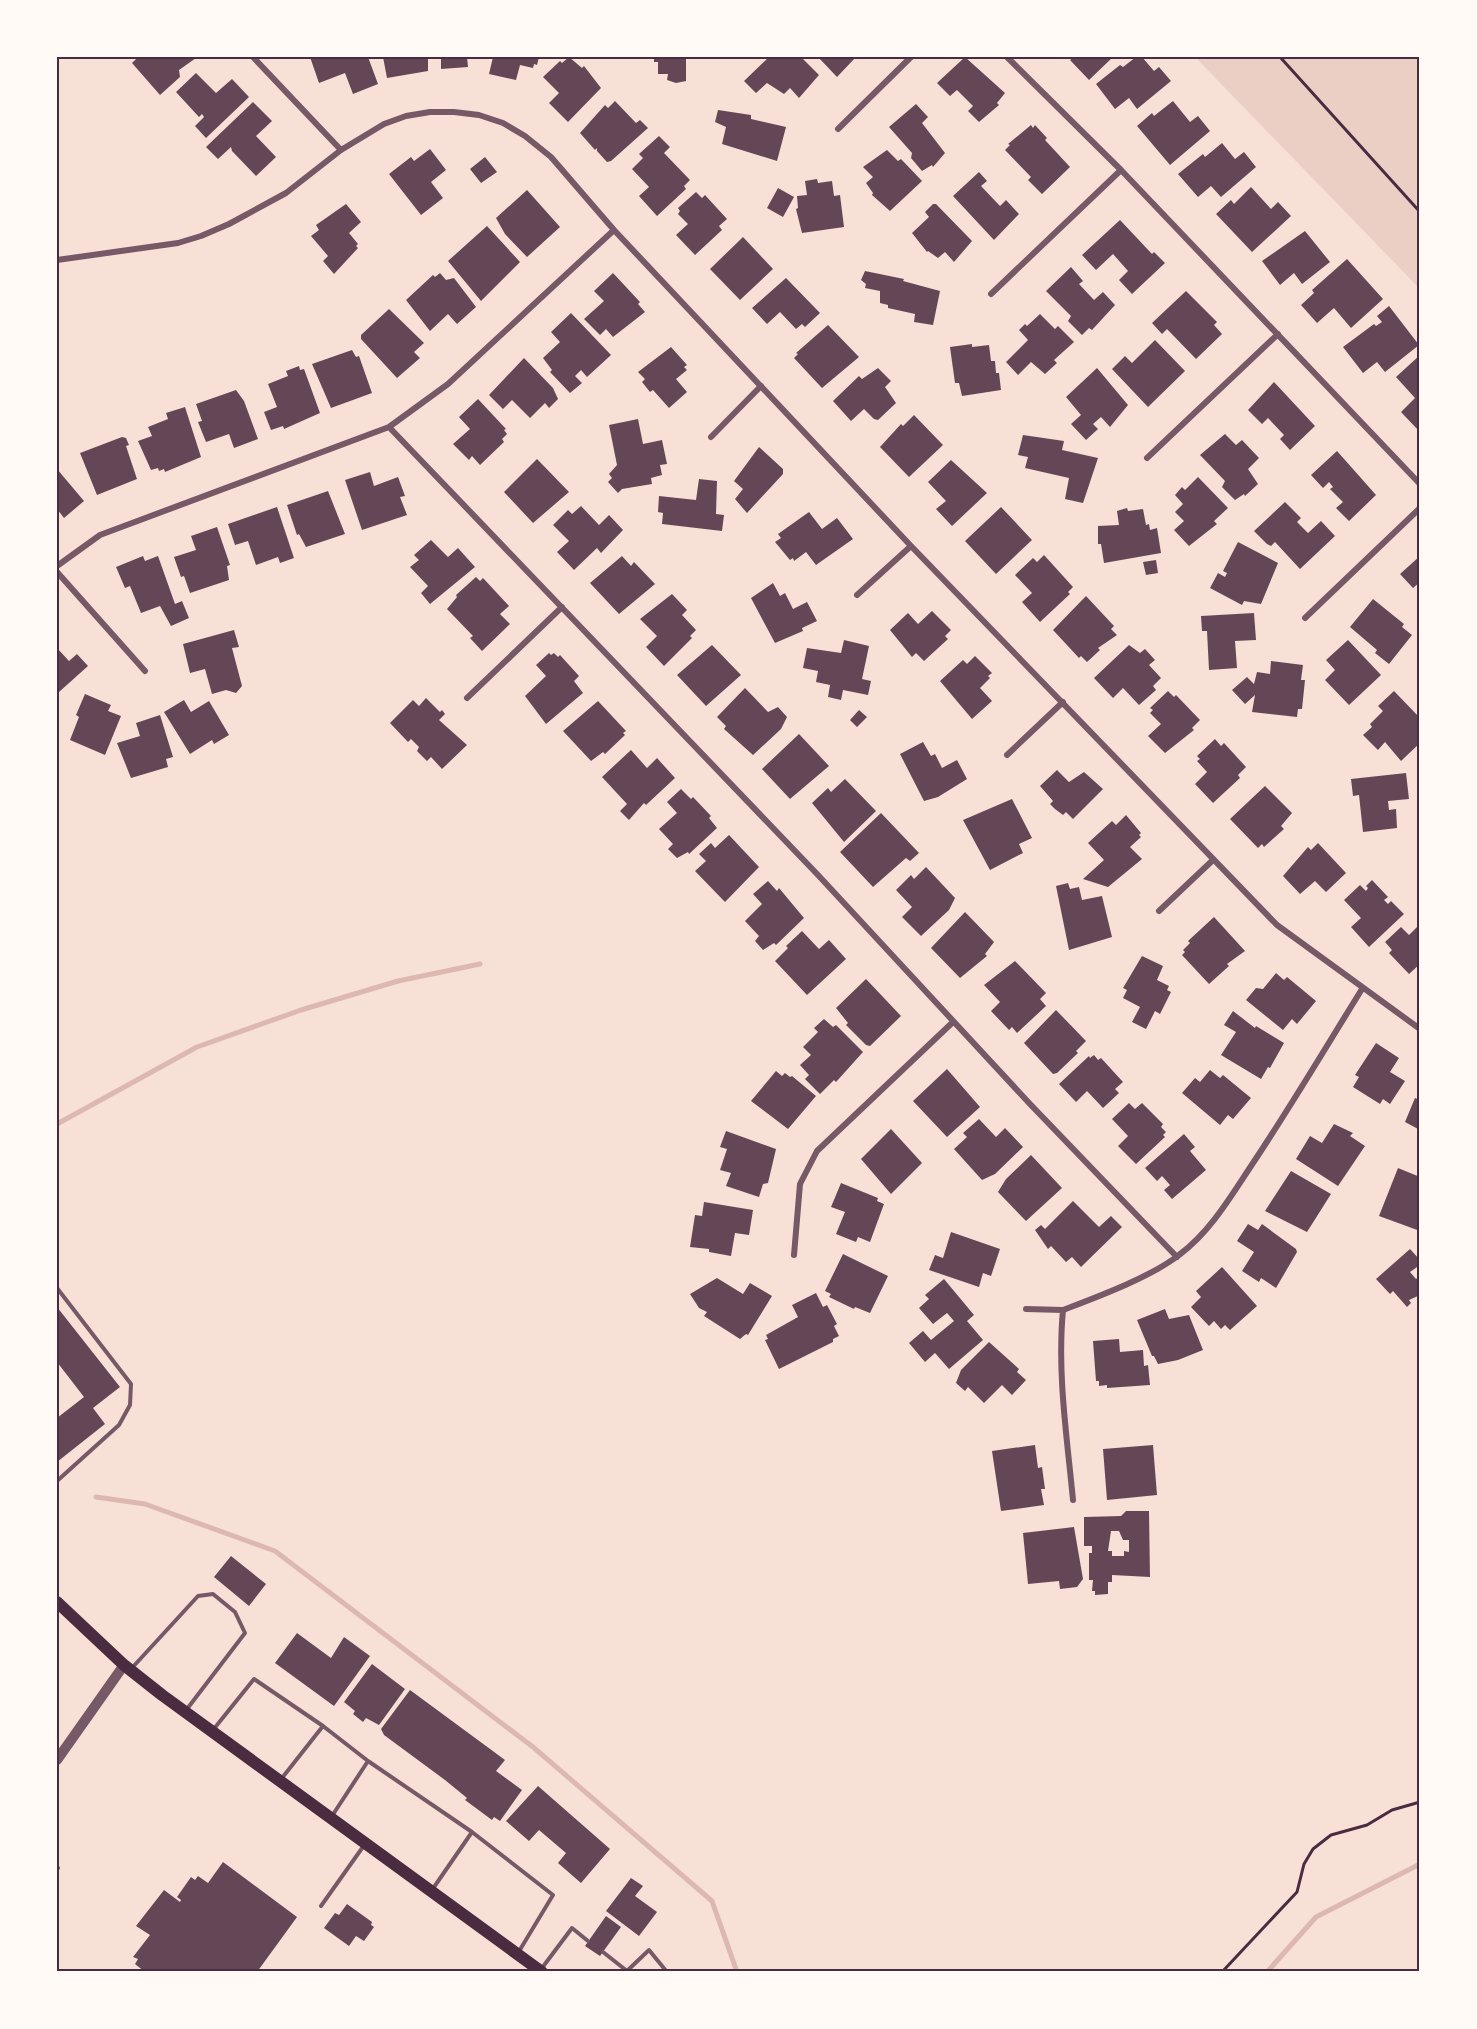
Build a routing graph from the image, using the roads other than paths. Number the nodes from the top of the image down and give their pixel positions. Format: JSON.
{"nodes":[{"id":1,"x":252,"y":57,"type":"edge"},
{"id":2,"x":911,"y":57,"type":"edge"},
{"id":3,"x":1007,"y":57,"type":"edge"},
{"id":4,"x":838,"y":129,"type":"dead end"},
{"id":5,"x":340,"y":150,"type":"junction"},
{"id":6,"x":1121,"y":170,"type":"junction"},
{"id":7,"x":614,"y":230,"type":"junction"},
{"id":8,"x":57,"y":260,"type":"edge"},
{"id":9,"x":991,"y":294,"type":"dead end"},
{"id":10,"x":1278,"y":334,"type":"junction"},
{"id":11,"x":761,"y":386,"type":"junction"},
{"id":12,"x":389,"y":427,"type":"junction"},
{"id":13,"x":711,"y":436,"type":"dead end"},
{"id":14,"x":1147,"y":458,"type":"dead end"},
{"id":15,"x":1420,"y":484,"type":"edge"},
{"id":16,"x":1420,"y":508,"type":"edge"},
{"id":17,"x":911,"y":546,"type":"junction"},
{"id":18,"x":57,"y":566,"type":"edge"},
{"id":19,"x":57,"y":572,"type":"edge"},
{"id":20,"x":857,"y":595,"type":"dead end"},
{"id":21,"x":562,"y":607,"type":"junction"},
{"id":22,"x":1305,"y":618,"type":"dead end"},
{"id":23,"x":145,"y":671,"type":"dead end"},
{"id":24,"x":467,"y":698,"type":"dead end"},
{"id":25,"x":1063,"y":702,"type":"junction"},
{"id":26,"x":1007,"y":755,"type":"dead end"},
{"id":27,"x":1213,"y":860,"type":"junction"},
{"id":28,"x":1158,"y":910,"type":"dead end"},
{"id":29,"x":1362,"y":989,"type":"junction"},
{"id":30,"x":953,"y":1022,"type":"junction"},
{"id":31,"x":1420,"y":1029,"type":"edge"},
{"id":32,"x":794,"y":1255,"type":"dead end"},
{"id":33,"x":1177,"y":1257,"type":"junction"},
{"id":34,"x":57,"y":1288,"type":"edge"},
{"id":35,"x":1026,"y":1310,"type":"dead end"},
{"id":36,"x":1063,"y":1310,"type":"junction"},
{"id":37,"x":57,"y":1481,"type":"edge"},
{"id":38,"x":1073,"y":1500,"type":"dead end"},
{"id":39,"x":57,"y":1602,"type":"edge"},
{"id":40,"x":127,"y":1667,"type":"junction"},
{"id":41,"x":184,"y":1712,"type":"junction"},
{"id":42,"x":323,"y":1726,"type":"junction"},
{"id":43,"x":211,"y":1732,"type":"junction"},
{"id":44,"x":57,"y":1760,"type":"edge"},
{"id":45,"x":368,"y":1761,"type":"junction"},
{"id":46,"x":280,"y":1782,"type":"junction"},
{"id":47,"x":331,"y":1818,"type":"junction"},
{"id":48,"x":472,"y":1832,"type":"junction"},
{"id":49,"x":366,"y":1844,"type":"junction"},
{"id":50,"x":431,"y":1891,"type":"junction"},
{"id":51,"x":321,"y":1906,"type":"dead end"},
{"id":52,"x":588,"y":1941,"type":"dead end"},
{"id":53,"x":603,"y":1952,"type":"dead end"},
{"id":54,"x":517,"y":1954,"type":"junction"},
{"id":55,"x":541,"y":1971,"type":"edge"},
{"id":56,"x":627,"y":1971,"type":"edge"},
{"id":57,"x":667,"y":1972,"type":"edge"}],
"edges":[{"from":1,"to":5,"type":"street"},
{"from":2,"to":4,"type":"street"},
{"from":3,"to":6,"type":"street"},
{"from":5,"to":7,"type":"street"},
{"from":5,"to":8,"type":"street"},
{"from":6,"to":9,"type":"street"},
{"from":6,"to":10,"type":"street"},
{"from":7,"to":11,"type":"street"},
{"from":7,"to":12,"type":"street"},
{"from":10,"to":14,"type":"street"},
{"from":10,"to":15,"type":"street"},
{"from":11,"to":13,"type":"street"},
{"from":11,"to":17,"type":"street"},
{"from":12,"to":18,"type":"street"},
{"from":12,"to":21,"type":"street"},
{"from":16,"to":22,"type":"street"},
{"from":17,"to":20,"type":"street"},
{"from":17,"to":25,"type":"street"},
{"from":19,"to":23,"type":"street"},
{"from":21,"to":24,"type":"street"},
{"from":21,"to":30,"type":"street"},
{"from":25,"to":26,"type":"street"},
{"from":25,"to":27,"type":"street"},
{"from":27,"to":28,"type":"street"},
{"from":27,"to":29,"type":"street"},
{"from":29,"to":31,"type":"street"},
{"from":29,"to":33,"type":"street"},
{"from":30,"to":32,"type":"street"},
{"from":30,"to":33,"type":"street"},
{"from":33,"to":36,"type":"street"},
{"from":34,"to":37,"type":"lane"},
{"from":35,"to":36,"type":"street"},
{"from":36,"to":38,"type":"street"},
{"from":39,"to":40,"type":"main road"},
{"from":40,"to":41,"type":"main road"},
{"from":40,"to":41,"type":"lane"},
{"from":40,"to":44,"type":"street"},
{"from":41,"to":43,"type":"main road"},
{"from":42,"to":43,"type":"lane"},
{"from":42,"to":45,"type":"lane"},
{"from":42,"to":46,"type":"lane"},
{"from":43,"to":46,"type":"main road"},
{"from":45,"to":47,"type":"lane"},
{"from":45,"to":48,"type":"lane"},
{"from":46,"to":47,"type":"main road"},
{"from":47,"to":49,"type":"main road"},
{"from":48,"to":50,"type":"lane"},
{"from":48,"to":54,"type":"lane"},
{"from":49,"to":50,"type":"main road"},
{"from":49,"to":51,"type":"lane"},
{"from":50,"to":54,"type":"main road"},
{"from":52,"to":55,"type":"lane"},
{"from":53,"to":56,"type":"lane"},
{"from":54,"to":55,"type":"main road"},
{"from":56,"to":57,"type":"lane"}]}
